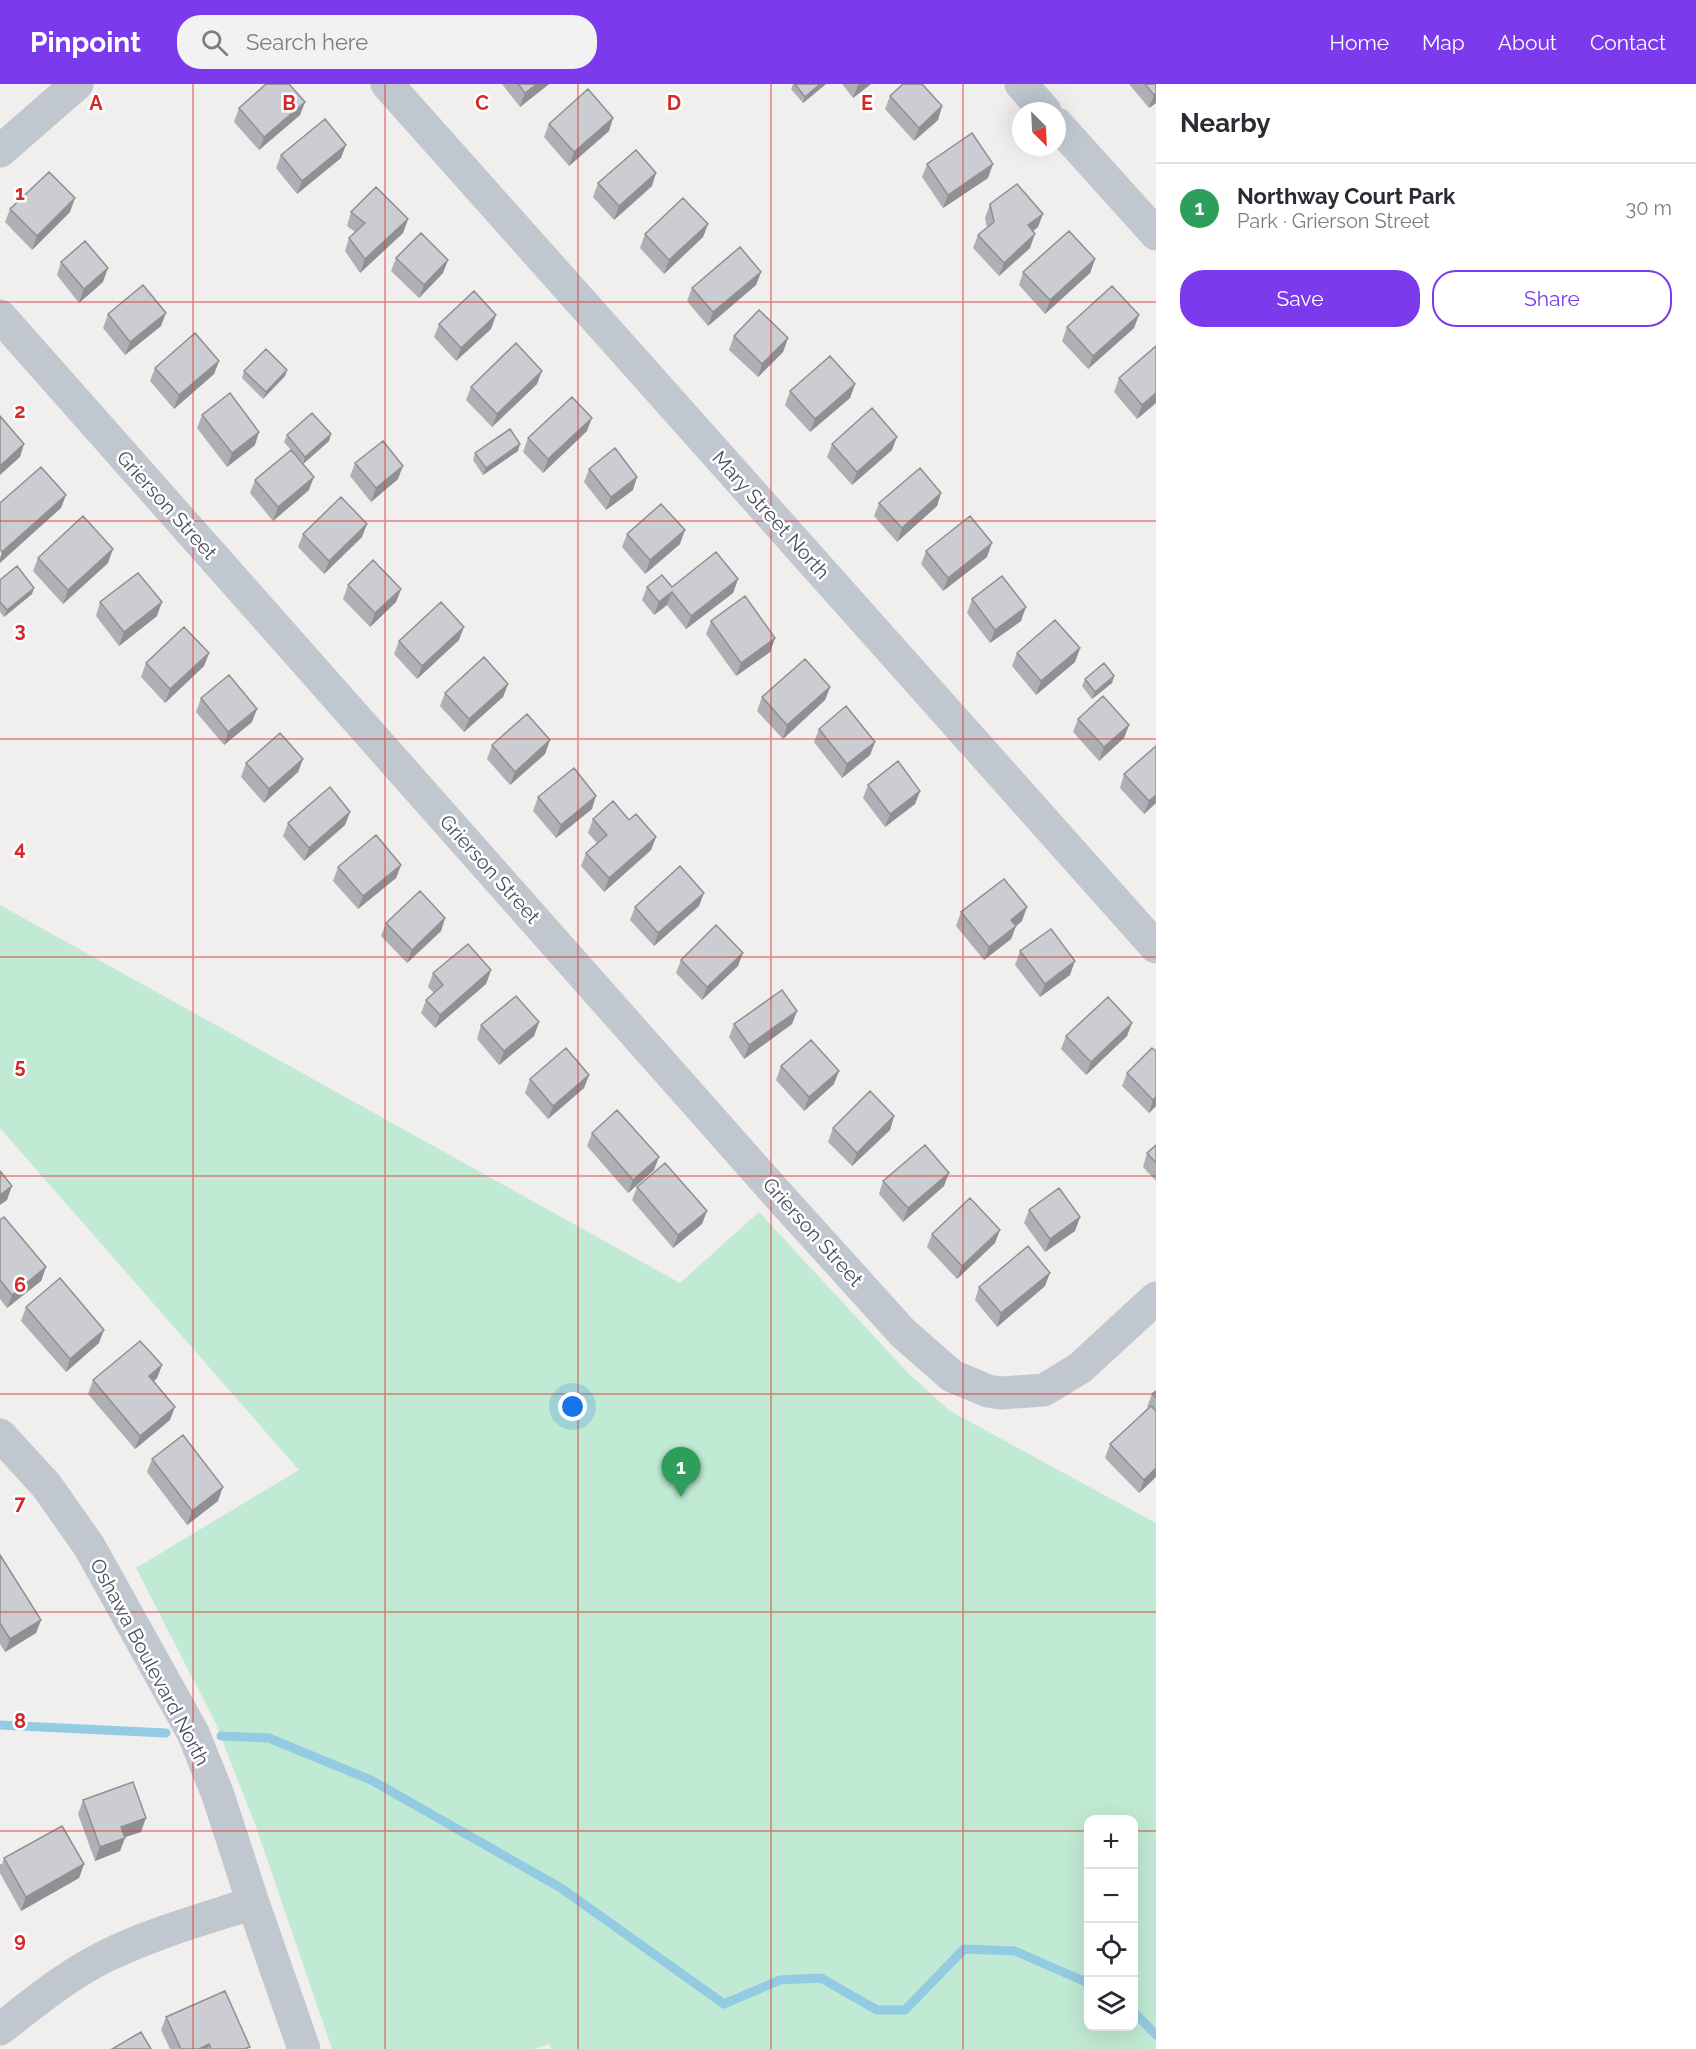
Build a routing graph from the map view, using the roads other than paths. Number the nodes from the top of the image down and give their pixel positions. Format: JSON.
{"nodes":[{"id":1,"x":77,"y":84,"type":"edge"},
{"id":2,"x":387,"y":84,"type":"edge"},
{"id":3,"x":1021,"y":84,"type":"edge"},
{"id":4,"x":1037,"y":102,"type":"edge"},
{"id":5,"x":1066,"y":134,"type":"edge"},
{"id":6,"x":0,"y":151,"type":"edge"},
{"id":7,"x":1156,"y":234,"type":"edge"},
{"id":8,"x":0,"y":316,"type":"edge"},
{"id":9,"x":1156,"y":947,"type":"edge"},
{"id":10,"x":1156,"y":1298,"type":"edge"},
{"id":11,"x":0,"y":1435,"type":"edge"},
{"id":12,"x":253,"y":1903,"type":"junction"},
{"id":13,"x":0,"y":2029,"type":"edge"},
{"id":14,"x":304,"y":2049,"type":"edge"}],
"edges":[{"from":1,"to":6,"type":"street"},
{"from":2,"to":9,"type":"street","name":"Mary Street North"},
{"from":3,"to":4,"type":"street"},
{"from":5,"to":7,"type":"street"},
{"from":8,"to":10,"type":"street","name":"Grierson Street"},
{"from":11,"to":12,"type":"street","name":"Oshawa Boulevard North"},
{"from":12,"to":13,"type":"street"},
{"from":12,"to":14,"type":"street","name":"Oshawa Boulevard North"}]}
